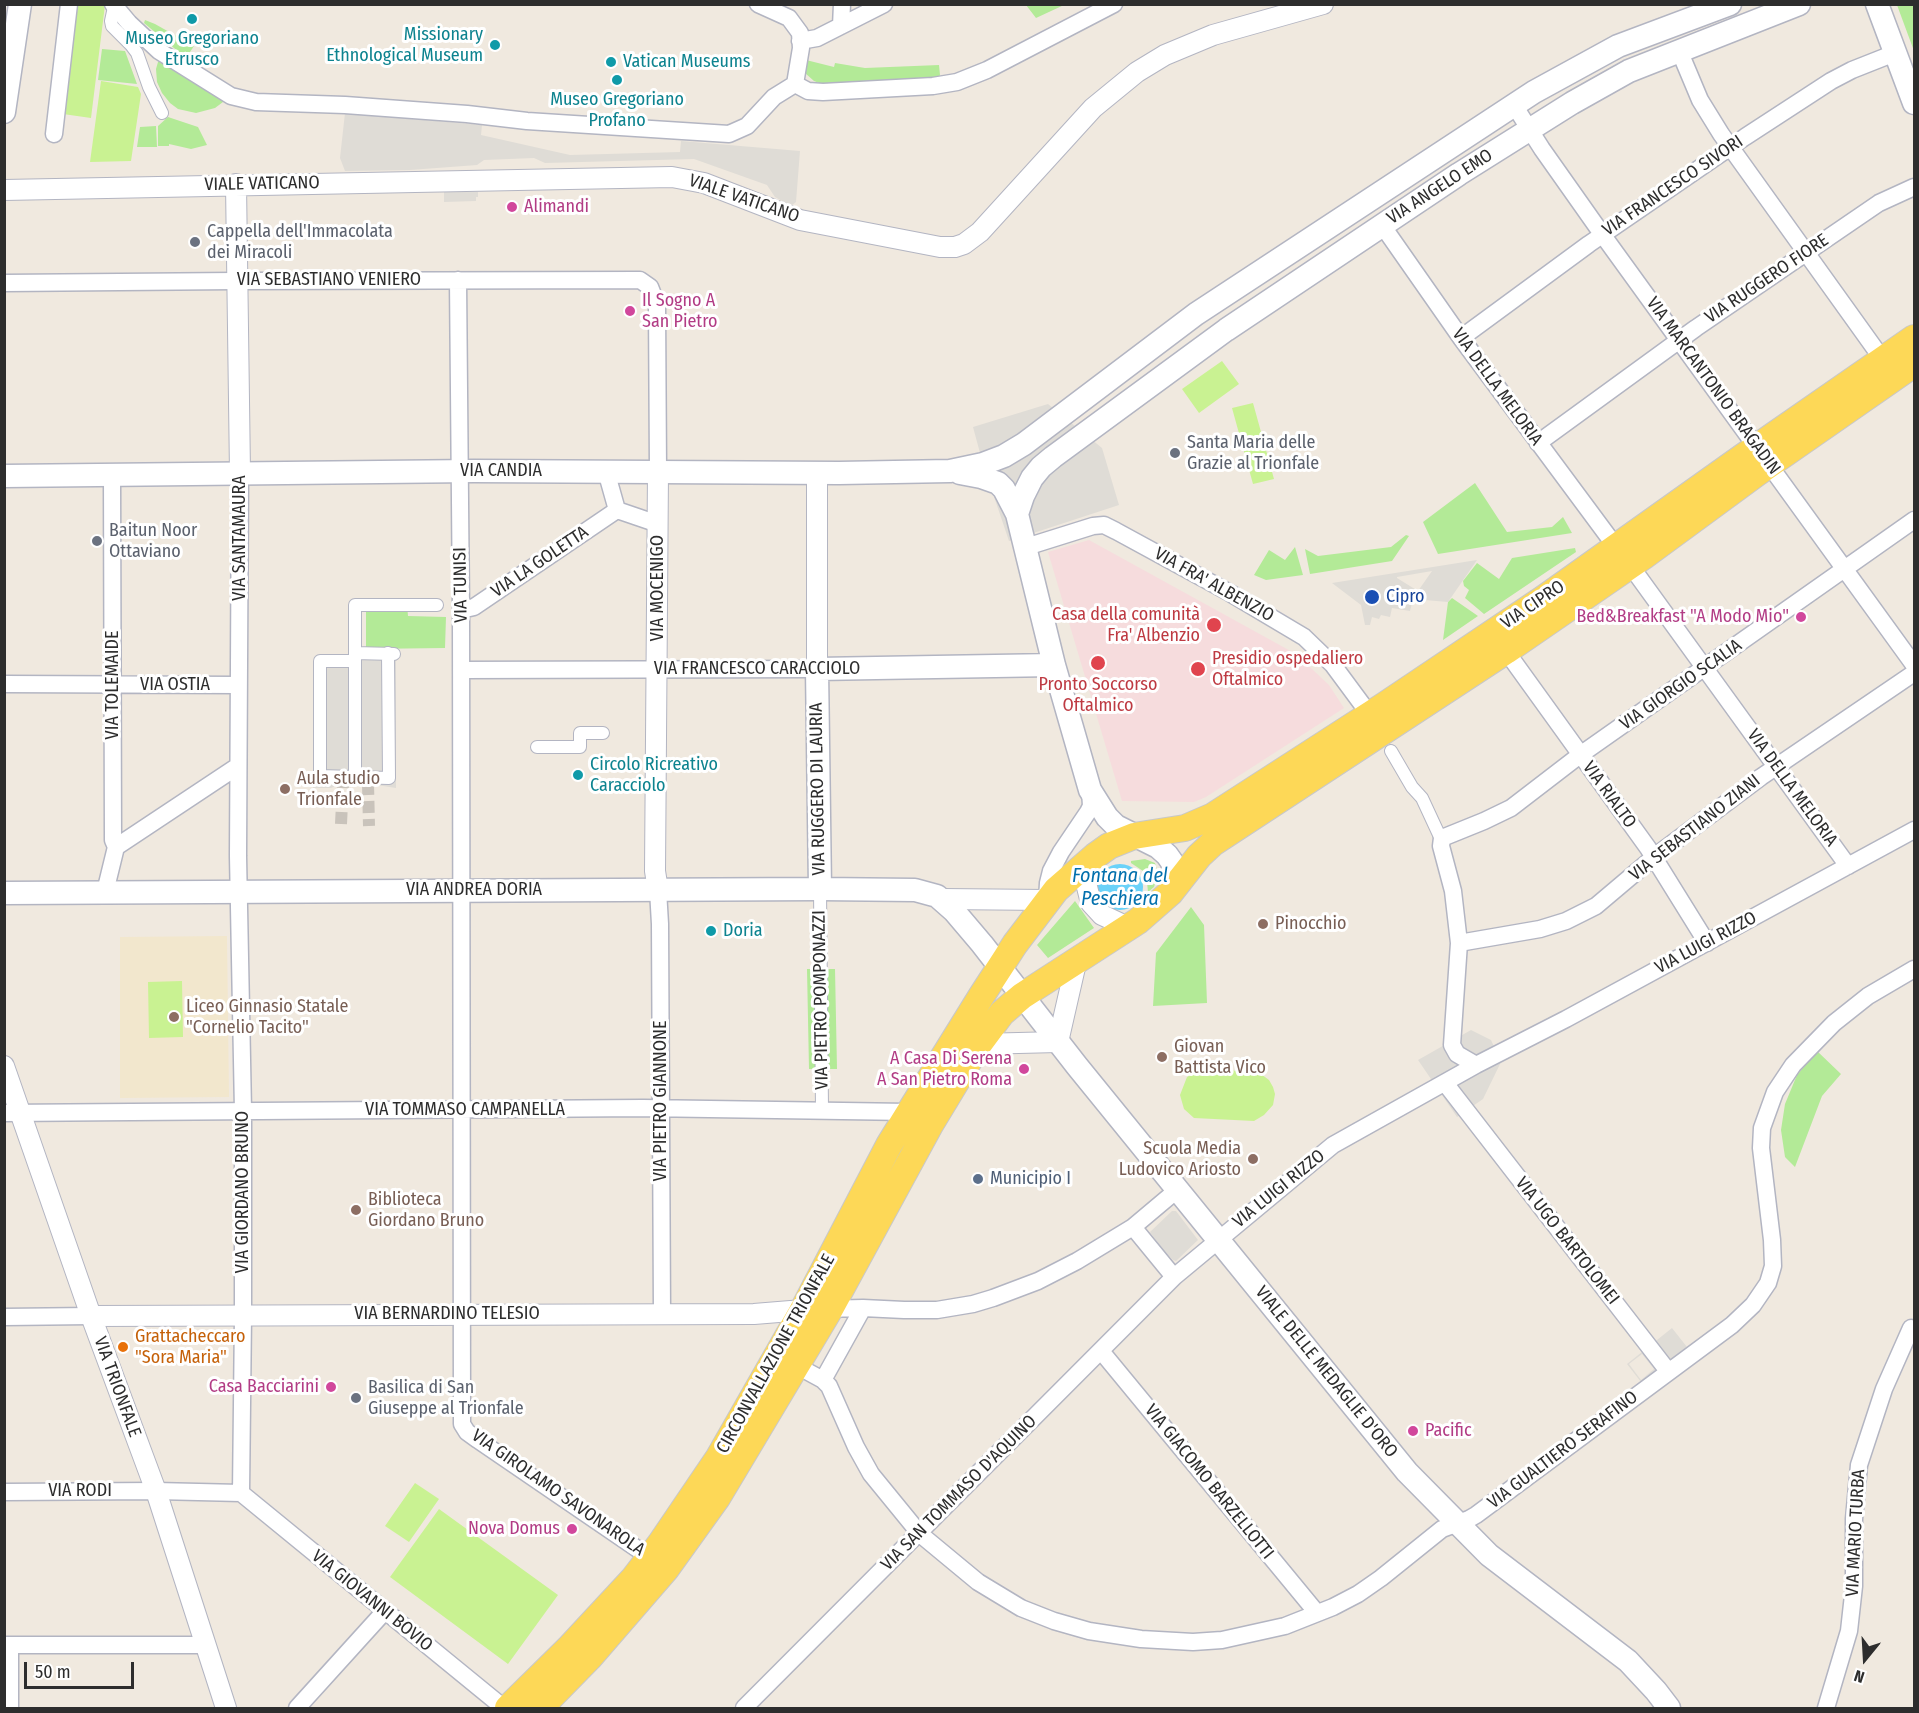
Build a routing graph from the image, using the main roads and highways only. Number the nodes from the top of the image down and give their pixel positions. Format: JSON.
{"nodes":[{"id":1,"x":20,"y":4,"type":"edge"},
{"id":2,"x":1730,"y":4,"type":"edge"},
{"id":3,"x":1877,"y":4,"type":"edge"},
{"id":4,"x":1798,"y":5,"type":"edge"},
{"id":5,"x":1914,"y":103,"type":"edge"},
{"id":6,"x":5,"y":110,"type":"edge"},
{"id":7,"x":1914,"y":338,"type":"edge"},
{"id":8,"x":1914,"y":364,"type":"edge"},
{"id":9,"x":1763,"y":456,"type":"junction"},
{"id":10,"x":995,"y":459,"type":"joint"},
{"id":11,"x":950,"y":471,"type":"junction"},
{"id":12,"x":4,"y":476,"type":"edge"},
{"id":13,"x":1017,"y":514,"type":"junction"},
{"id":14,"x":1623,"y":556,"type":"junction"},
{"id":15,"x":1054,"y":665,"type":"junction"},
{"id":16,"x":817,"y":669,"type":"joint"},
{"id":17,"x":1134,"y":836,"type":"junction"},
{"id":18,"x":820,"y":889,"type":"junction"},
{"id":19,"x":4,"y":893,"type":"edge"},
{"id":20,"x":1170,"y":893,"type":"junction"},
{"id":21,"x":942,"y":899,"type":"joint"},
{"id":22,"x":1000,"y":968,"type":"junction"},
{"id":23,"x":1022,"y":996,"type":"junction"},
{"id":24,"x":787,"y":1360,"type":"junction"},
{"id":25,"x":658,"y":1563,"type":"junction"},
{"id":26,"x":506,"y":1708,"type":"edge"},
{"id":27,"x":540,"y":1708,"type":"edge"},
{"id":28,"x":1669,"y":1708,"type":"edge"}],
"edges":[{"from":1,"to":6,"type":"main road"},
{"from":2,"to":10,"type":"main road","name":"VIA ANGELO EMO"},
{"from":3,"to":5,"type":"main road"},
{"from":4,"to":13,"type":"main road","name":"VIA ANGELO EMO"},
{"from":7,"to":9,"type":"main road","name":"VIA CIPRO"},
{"from":8,"to":9,"type":"main road","name":"VIA CIPRO"},
{"from":9,"to":14,"type":"main road","name":"VIA CIPRO"},
{"from":10,"to":11,"type":"main road","name":"VIA CANDIA"},
{"from":11,"to":12,"type":"main road","name":"VIA CANDIA"},
{"from":11,"to":13,"type":"main road"},
{"from":13,"to":15,"type":"main road"},
{"from":14,"to":17,"type":"main road","name":"VIA CIPRO"},
{"from":14,"to":20,"type":"main road","name":"VIA CIPRO"},
{"from":15,"to":16,"type":"main road","name":"VIA FRANCESCO CARACCIOLO"},
{"from":15,"to":17,"type":"main road"},
{"from":16,"to":18,"type":"main road","name":"VIA RUGGERO DI LAURIA"},
{"from":17,"to":20,"type":"main road"},
{"from":17,"to":22,"type":"main road","name":"CIRCONVALLAZIONE TRIONFALE"},
{"from":18,"to":19,"type":"main road","name":"VIA ANDREA DORIA"},
{"from":18,"to":21,"type":"main road","name":"VIA ANDREA DORIA"},
{"from":20,"to":23,"type":"main road","name":"CIRCONVALLAZIONE TRIONFALE"},
{"from":21,"to":22,"type":"main road","name":"VIALE DELLE MEDAGLIE D'ORO"},
{"from":22,"to":23,"type":"main road","name":"VIALE DELLE MEDAGLIE D'ORO"},
{"from":22,"to":24,"type":"main road","name":"CIRCONVALLAZIONE TRIONFALE"},
{"from":23,"to":24,"type":"main road","name":"CIRCONVALLAZIONE TRIONFALE"},
{"from":23,"to":28,"type":"main road","name":"VIALE DELLE MEDAGLIE D'ORO"},
{"from":24,"to":25,"type":"main road","name":"CIRCONVALLAZIONE TRIONFALE"},
{"from":25,"to":26,"type":"main road","name":"CIRCONVALLAZIONE TRIONFALE"},
{"from":25,"to":27,"type":"main road","name":"CIRCONVALLAZIONE TRIONFALE"}]}
